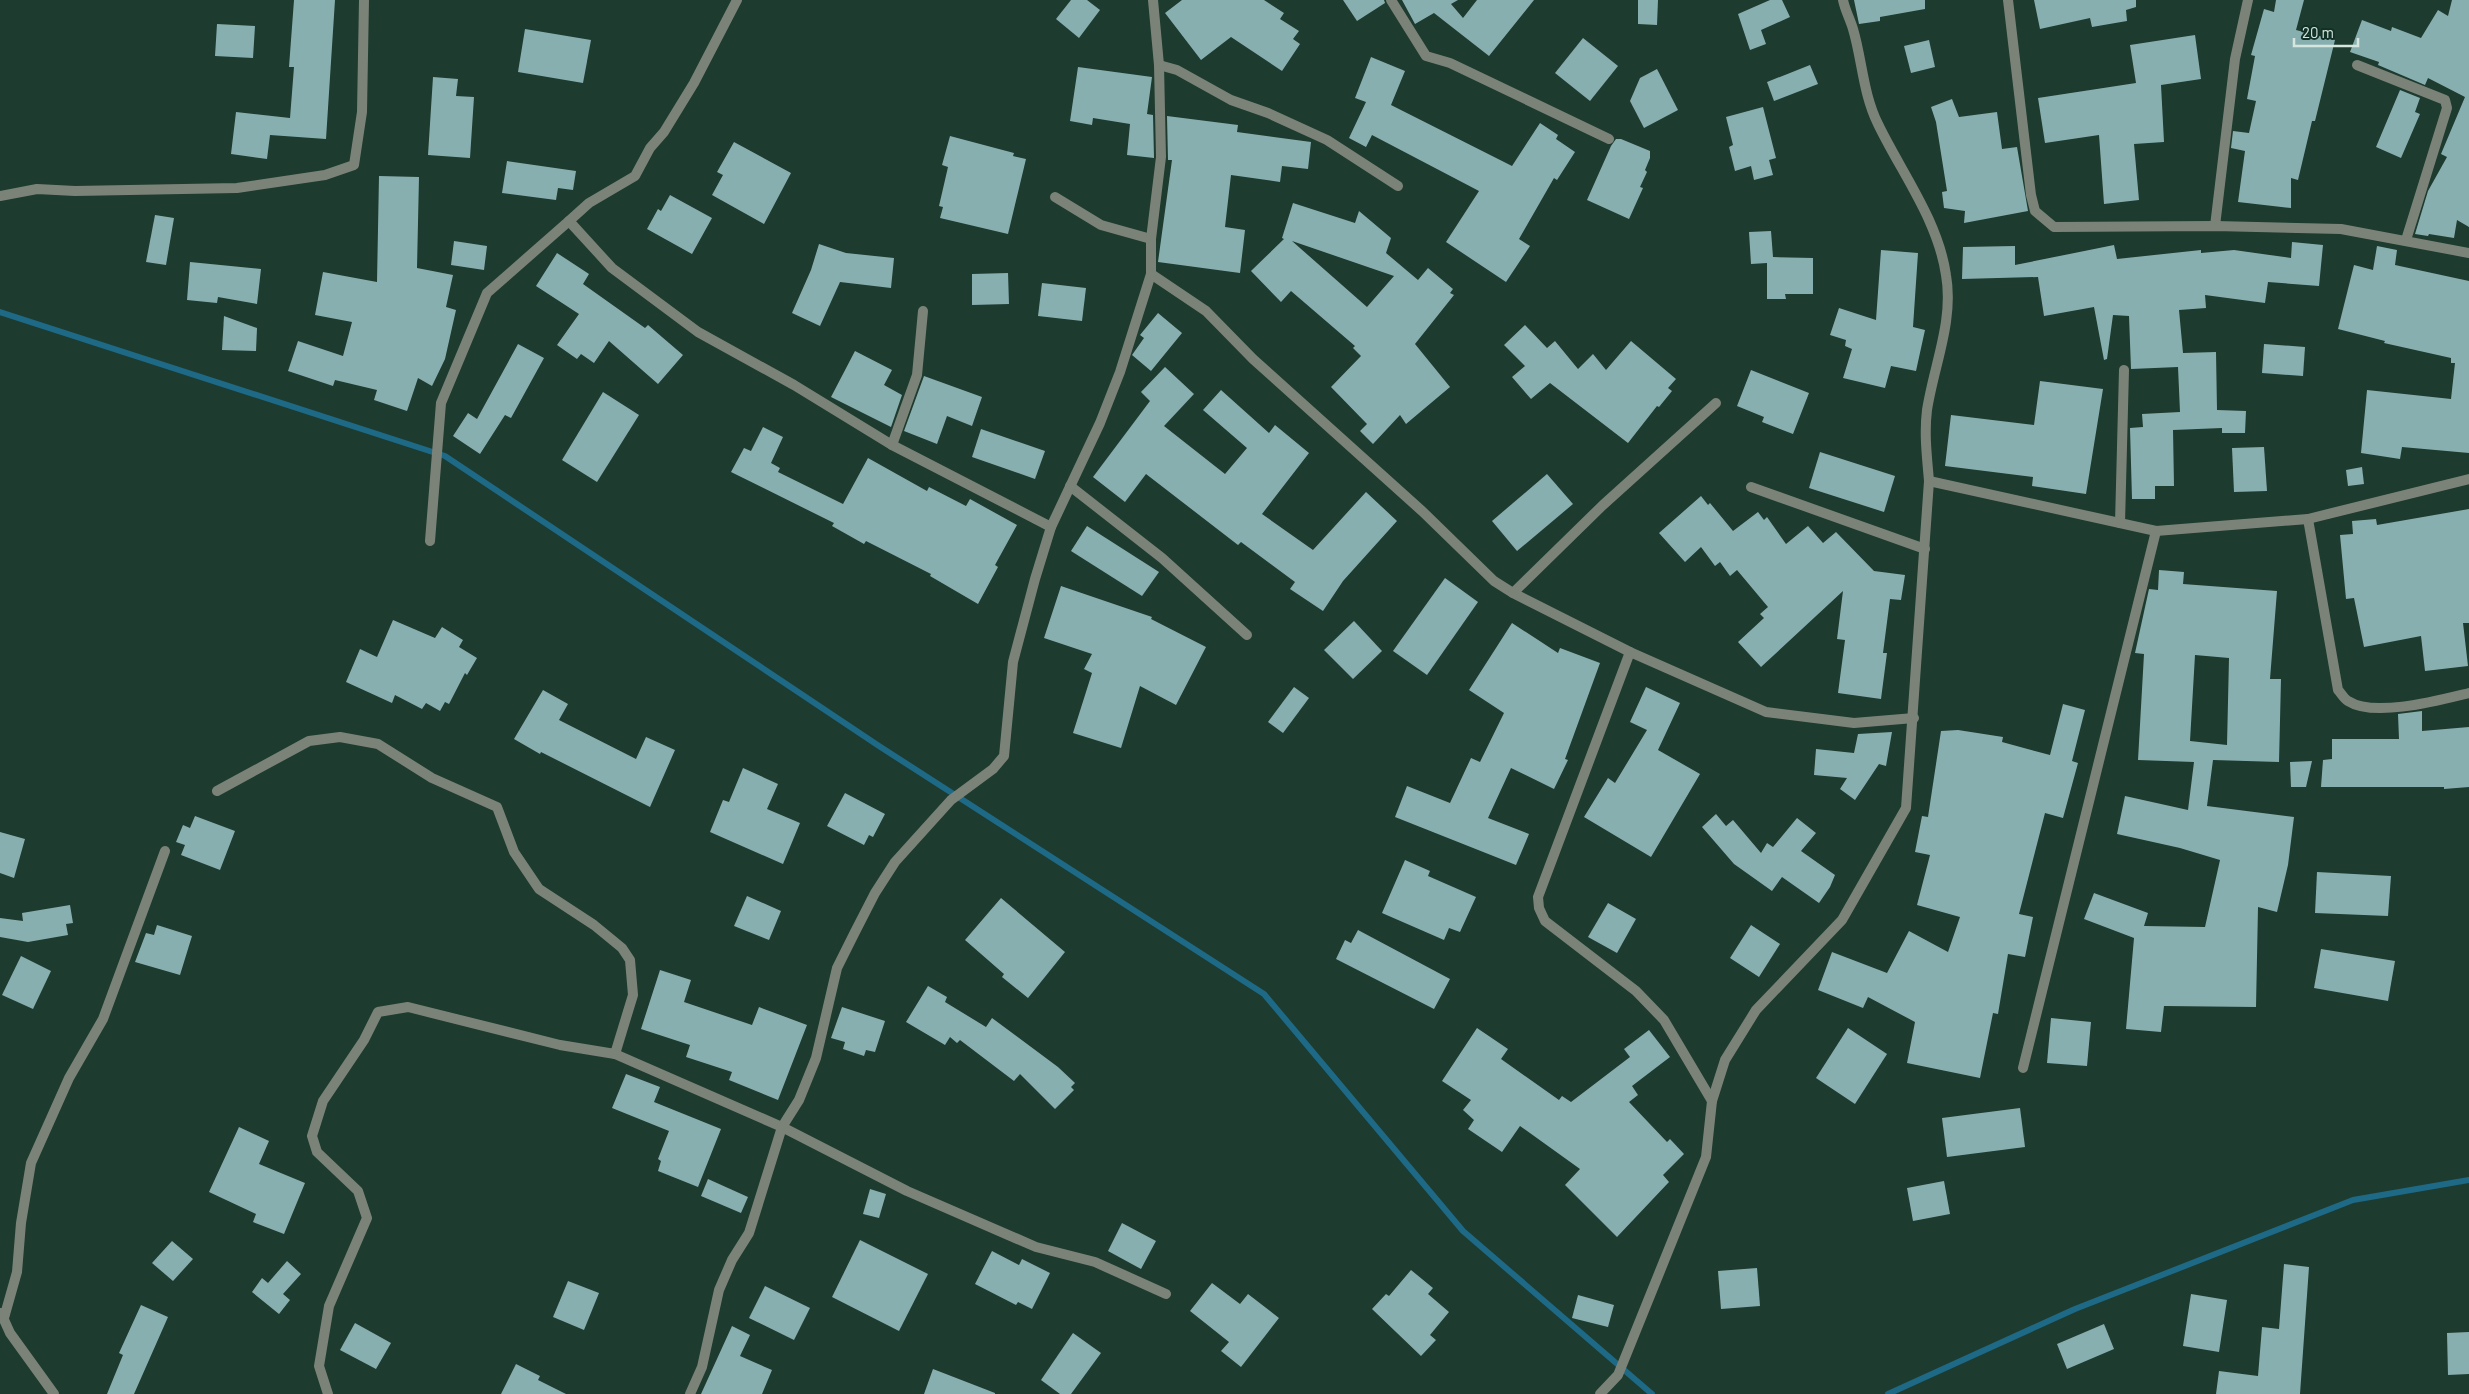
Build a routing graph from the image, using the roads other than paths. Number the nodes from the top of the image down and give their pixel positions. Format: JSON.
{"nodes":[{"id":1,"x":364,"y":0,"type":"edge"},
{"id":2,"x":737,"y":0,"type":"edge"},
{"id":3,"x":1152,"y":0,"type":"edge"},
{"id":4,"x":1391,"y":0,"type":"edge"},
{"id":5,"x":1843,"y":0,"type":"edge"},
{"id":6,"x":2008,"y":0,"type":"edge"},
{"id":7,"x":2248,"y":0,"type":"edge"},
{"id":8,"x":1159,"y":65,"type":"junction"},
{"id":9,"x":2357,"y":65,"type":"dead end"},
{"id":10,"x":1609,"y":139,"type":"dead end"},
{"id":11,"x":1398,"y":186,"type":"dead end"},
{"id":12,"x":0,"y":196,"type":"edge"},
{"id":13,"x":1055,"y":197,"type":"dead end"},
{"id":14,"x":569,"y":221,"type":"junction"},
{"id":15,"x":2215,"y":226,"type":"junction"},
{"id":16,"x":1151,"y":239,"type":"junction"},
{"id":17,"x":2406,"y":240,"type":"junction"},
{"id":18,"x":2469,"y":252,"type":"edge"},
{"id":19,"x":1151,"y":274,"type":"junction"},
{"id":20,"x":922,"y":311,"type":"dead end"},
{"id":21,"x":2124,"y":370,"type":"dead end"},
{"id":22,"x":1716,"y":403,"type":"dead end"},
{"id":23,"x":892,"y":445,"type":"junction"},
{"id":24,"x":2469,"y":479,"type":"edge"},
{"id":25,"x":1929,"y":482,"type":"junction"},
{"id":26,"x":1070,"y":486,"type":"junction"},
{"id":27,"x":1752,"y":487,"type":"dead end"},
{"id":28,"x":2308,"y":520,"type":"junction"},
{"id":29,"x":2120,"y":523,"type":"junction"},
{"id":30,"x":1051,"y":527,"type":"junction"},
{"id":31,"x":2156,"y":531,"type":"junction"},
{"id":32,"x":430,"y":541,"type":"dead end"},
{"id":33,"x":1925,"y":549,"type":"junction"},
{"id":34,"x":1514,"y":594,"type":"junction"},
{"id":35,"x":1246,"y":635,"type":"dead end"},
{"id":36,"x":1630,"y":652,"type":"junction"},
{"id":37,"x":2469,"y":692,"type":"edge"},
{"id":38,"x":1914,"y":718,"type":"junction"},
{"id":39,"x":218,"y":791,"type":"dead end"},
{"id":40,"x":165,"y":851,"type":"dead end"},
{"id":41,"x":616,"y":1054,"type":"junction"},
{"id":42,"x":2023,"y":1068,"type":"dead end"},
{"id":43,"x":1712,"y":1101,"type":"junction"},
{"id":44,"x":782,"y":1127,"type":"junction"},
{"id":45,"x":1166,"y":1294,"type":"dead end"},
{"id":46,"x":2,"y":1314,"type":"edge"},
{"id":47,"x":54,"y":1394,"type":"edge"},
{"id":48,"x":328,"y":1394,"type":"edge"},
{"id":49,"x":690,"y":1394,"type":"edge"},
{"id":50,"x":1600,"y":1394,"type":"edge"}],
"edges":[{"from":1,"to":12,"type":"street"},
{"from":2,"to":14,"type":"street"},
{"from":3,"to":8,"type":"street"},
{"from":4,"to":10,"type":"street"},
{"from":5,"to":25,"type":"street"},
{"from":6,"to":15,"type":"street"},
{"from":7,"to":15,"type":"street"},
{"from":8,"to":11,"type":"street"},
{"from":8,"to":16,"type":"street"},
{"from":9,"to":17,"type":"street"},
{"from":13,"to":16,"type":"street"},
{"from":14,"to":23,"type":"street"},
{"from":14,"to":32,"type":"street"},
{"from":15,"to":17,"type":"street"},
{"from":16,"to":19,"type":"street"},
{"from":17,"to":18,"type":"street"},
{"from":19,"to":26,"type":"street"},
{"from":19,"to":34,"type":"street"},
{"from":20,"to":23,"type":"street"},
{"from":21,"to":29,"type":"street"},
{"from":22,"to":34,"type":"street"},
{"from":23,"to":30,"type":"street"},
{"from":24,"to":28,"type":"street"},
{"from":25,"to":29,"type":"street"},
{"from":25,"to":33,"type":"street"},
{"from":26,"to":30,"type":"street"},
{"from":26,"to":35,"type":"street"},
{"from":27,"to":33,"type":"street"},
{"from":28,"to":31,"type":"street"},
{"from":28,"to":37,"type":"street"},
{"from":29,"to":31,"type":"street"},
{"from":30,"to":44,"type":"street"},
{"from":31,"to":42,"type":"street"},
{"from":33,"to":38,"type":"street"},
{"from":34,"to":36,"type":"street"},
{"from":36,"to":38,"type":"street"},
{"from":36,"to":43,"type":"street"},
{"from":38,"to":43,"type":"street"},
{"from":39,"to":41,"type":"street"},
{"from":40,"to":46,"type":"street"},
{"from":41,"to":44,"type":"street"},
{"from":41,"to":48,"type":"street"},
{"from":43,"to":50,"type":"street"},
{"from":44,"to":45,"type":"street"},
{"from":44,"to":49,"type":"street"},
{"from":46,"to":47,"type":"street"}]}
